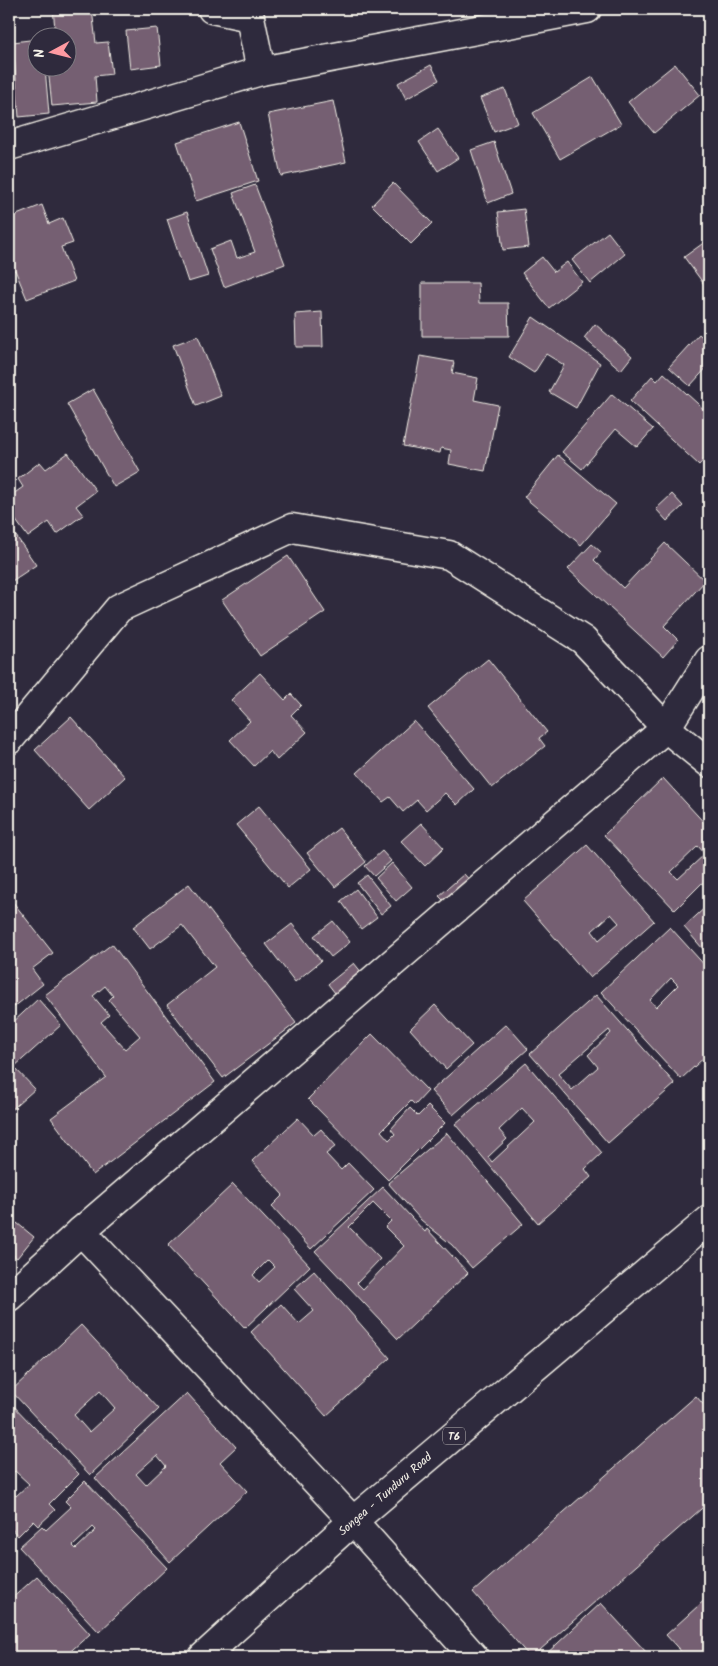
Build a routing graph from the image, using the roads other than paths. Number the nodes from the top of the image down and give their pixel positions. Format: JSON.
{"nodes":[{"id":1,"x":212,"y":9,"type":"edge"},
{"id":2,"x":587,"y":9,"type":"edge"},
{"id":3,"x":261,"y":71,"type":"junction"},
{"id":4,"x":9,"y":146,"type":"edge"},
{"id":5,"x":709,"y":660,"type":"edge"},
{"id":6,"x":666,"y":728,"type":"junction"},
{"id":7,"x":9,"y":740,"type":"edge"},
{"id":8,"x":709,"y":763,"type":"edge"},
{"id":9,"x":709,"y":1220,"type":"edge"},
{"id":10,"x":81,"y":1231,"type":"junction"},
{"id":11,"x":9,"y":1297,"type":"edge"},
{"id":12,"x":353,"y":1521,"type":"junction"},
{"id":13,"x":203,"y":1657,"type":"edge"},
{"id":14,"x":474,"y":1657,"type":"edge"}],
"edges":[{"from":1,"to":3,"type":"main road"},
{"from":2,"to":3,"type":"main road"},
{"from":3,"to":4,"type":"main road"},
{"from":5,"to":6,"type":"main road"},
{"from":6,"to":7,"type":"main road"},
{"from":6,"to":8,"type":"main road"},
{"from":6,"to":10,"type":"main road"},
{"from":9,"to":12,"type":"main road","name":"Songea - Tunduru Road","number":"T6"},
{"from":10,"to":11,"type":"main road"},
{"from":10,"to":12,"type":"main road"},
{"from":12,"to":13,"type":"main road","name":"Songea - Tunduru Road","number":"T6"},
{"from":12,"to":14,"type":"main road"}]}
